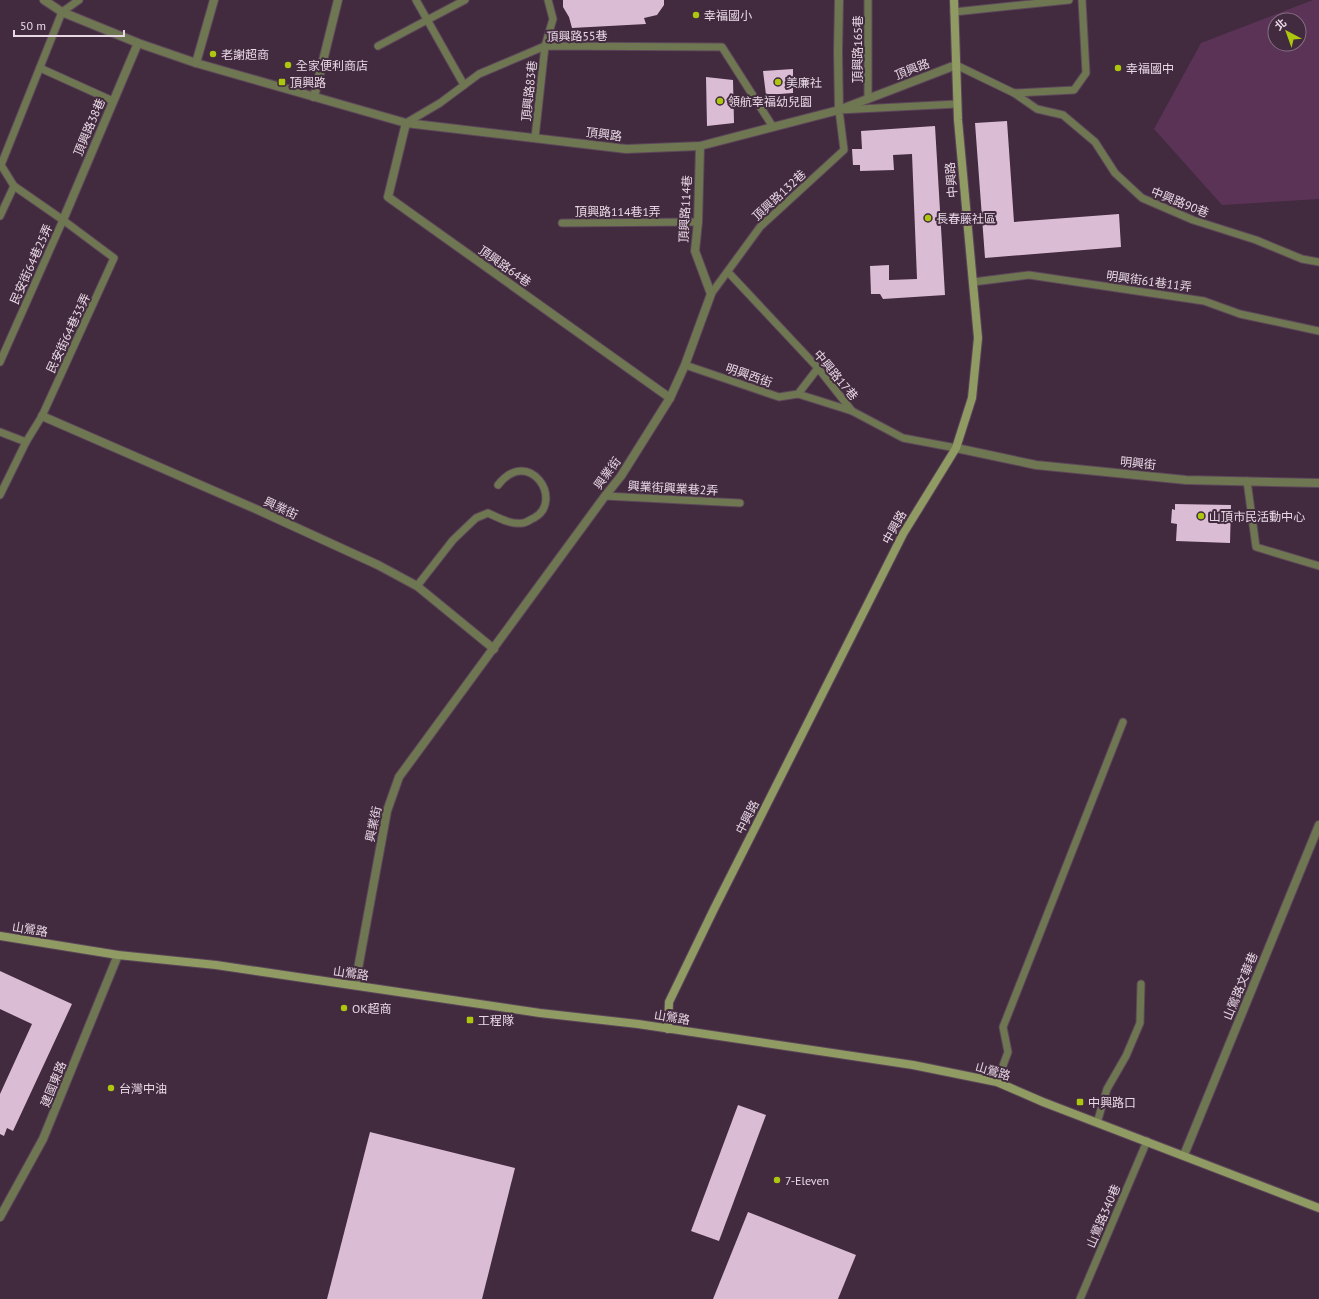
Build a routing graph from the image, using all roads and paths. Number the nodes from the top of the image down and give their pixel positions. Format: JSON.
{"nodes":[{"id":1,"x":44,"y":0,"type":"edge"},
{"id":2,"x":79,"y":0,"type":"edge"},
{"id":3,"x":214,"y":0,"type":"edge"},
{"id":4,"x":416,"y":0,"type":"edge"},
{"id":5,"x":465,"y":0,"type":"edge"},
{"id":6,"x":548,"y":0,"type":"edge"},
{"id":7,"x":839,"y":0,"type":"edge"},
{"id":8,"x":868,"y":0,"type":"edge"},
{"id":9,"x":954,"y":0,"type":"edge"},
{"id":10,"x":1069,"y":0,"type":"edge"},
{"id":11,"x":1082,"y":0,"type":"edge"},
{"id":12,"x":336,"y":1,"type":"edge"},
{"id":13,"x":62,"y":12,"type":"junction"},
{"id":14,"x":954,"y":12,"type":"junction"},
{"id":15,"x":427,"y":20,"type":"junction"},
{"id":16,"x":138,"y":43,"type":"junction"},
{"id":17,"x":378,"y":46,"type":"dead end"},
{"id":18,"x":545,"y":46,"type":"junction"},
{"id":19,"x":196,"y":63,"type":"junction"},
{"id":20,"x":956,"y":65,"type":"junction"},
{"id":21,"x":40,"y":68,"type":"junction"},
{"id":22,"x":464,"y":85,"type":"junction"},
{"id":23,"x":1014,"y":93,"type":"junction"},
{"id":24,"x":314,"y":97,"type":"junction"},
{"id":25,"x":868,"y":98,"type":"junction"},
{"id":26,"x":113,"y":101,"type":"junction"},
{"id":27,"x":957,"y":104,"type":"junction"},
{"id":28,"x":839,"y":110,"type":"junction"},
{"id":29,"x":406,"y":123,"type":"junction"},
{"id":30,"x":773,"y":127,"type":"junction"},
{"id":31,"x":535,"y":138,"type":"junction"},
{"id":32,"x":700,"y":146,"type":"junction"},
{"id":33,"x":14,"y":186,"type":"junction"},
{"id":34,"x":0,"y":216,"type":"edge"},
{"id":35,"x":63,"y":220,"type":"junction"},
{"id":36,"x":698,"y":222,"type":"junction"},
{"id":37,"x":562,"y":223,"type":"dead end"},
{"id":38,"x":1319,"y":262,"type":"edge"},
{"id":39,"x":728,"y":272,"type":"junction"},
{"id":40,"x":973,"y":282,"type":"junction"},
{"id":41,"x":711,"y":294,"type":"junction"},
{"id":42,"x":1319,"y":331,"type":"edge"},
{"id":43,"x":0,"y":362,"type":"edge"},
{"id":44,"x":685,"y":365,"type":"junction"},
{"id":45,"x":818,"y":368,"type":"junction"},
{"id":46,"x":798,"y":394,"type":"junction"},
{"id":47,"x":670,"y":398,"type":"junction"},
{"id":48,"x":852,"y":411,"type":"junction"},
{"id":49,"x":42,"y":416,"type":"junction"},
{"id":50,"x":0,"y":432,"type":"edge"},
{"id":51,"x":26,"y":442,"type":"junction"},
{"id":52,"x":956,"y":448,"type":"junction"},
{"id":53,"x":1247,"y":481,"type":"junction"},
{"id":54,"x":1319,"y":483,"type":"edge"},
{"id":55,"x":498,"y":485,"type":"dead end"},
{"id":56,"x":0,"y":495,"type":"edge"},
{"id":57,"x":605,"y":496,"type":"junction"},
{"id":58,"x":740,"y":503,"type":"dead end"},
{"id":59,"x":1319,"y":566,"type":"edge"},
{"id":60,"x":417,"y":586,"type":"junction"},
{"id":61,"x":494,"y":649,"type":"junction"},
{"id":62,"x":1123,"y":722,"type":"dead end"},
{"id":63,"x":1319,"y":825,"type":"edge"},
{"id":64,"x":0,"y":936,"type":"edge"},
{"id":65,"x":118,"y":955,"type":"junction"},
{"id":66,"x":1141,"y":984,"type":"dead end"},
{"id":67,"x":355,"y":986,"type":"junction"},
{"id":68,"x":668,"y":1029,"type":"junction"},
{"id":69,"x":997,"y":1082,"type":"junction"},
{"id":70,"x":1097,"y":1123,"type":"junction"},
{"id":71,"x":1146,"y":1141,"type":"junction"},
{"id":72,"x":1184,"y":1156,"type":"junction"},
{"id":73,"x":1319,"y":1208,"type":"edge"},
{"id":74,"x":0,"y":1217,"type":"edge"},
{"id":75,"x":1080,"y":1299,"type":"edge"}],
"edges":[{"from":1,"to":13,"type":"street","name":"頂興路"},
{"from":2,"to":13,"type":"lane"},
{"from":3,"to":19,"type":"street"},
{"from":4,"to":15,"type":"lane"},
{"from":5,"to":15,"type":"lane"},
{"from":6,"to":18,"type":"lane","name":"頂興路83巷"},
{"from":7,"to":28,"type":"street"},
{"from":8,"to":25,"type":"lane","name":"頂興路165巷"},
{"from":9,"to":14,"type":"street","name":"中興路"},
{"from":10,"to":14,"type":"lane"},
{"from":11,"to":23,"type":"lane"},
{"from":12,"to":24,"type":"street"},
{"from":13,"to":16,"type":"street","name":"頂興路"},
{"from":13,"to":21,"type":"lane"},
{"from":14,"to":20,"type":"street","name":"中興路"},
{"from":15,"to":17,"type":"lane"},
{"from":15,"to":22,"type":"lane"},
{"from":16,"to":19,"type":"street","name":"頂興路"},
{"from":16,"to":26,"type":"street","name":"頂興路38巷"},
{"from":18,"to":22,"type":"lane","name":"頂興路55巷"},
{"from":18,"to":30,"type":"lane","name":"頂興路55巷"},
{"from":18,"to":31,"type":"lane","name":"頂興路83巷"},
{"from":19,"to":24,"type":"street","name":"頂興路"},
{"from":20,"to":23,"type":"lane","name":"中興路90巷"},
{"from":20,"to":25,"type":"street","name":"頂興路"},
{"from":20,"to":27,"type":"street","name":"中興路"},
{"from":21,"to":26,"type":"lane"},
{"from":21,"to":33,"type":"lane"},
{"from":22,"to":29,"type":"lane","name":"頂興路55巷"},
{"from":23,"to":38,"type":"lane","name":"中興路90巷"},
{"from":24,"to":29,"type":"street","name":"頂興路"},
{"from":25,"to":28,"type":"street","name":"頂興路"},
{"from":26,"to":35,"type":"street","name":"頂興路38巷"},
{"from":27,"to":28,"type":"lane"},
{"from":27,"to":40,"type":"street","name":"中興路"},
{"from":28,"to":30,"type":"street","name":"頂興路"},
{"from":28,"to":39,"type":"lane","name":"頂興路132巷"},
{"from":29,"to":31,"type":"street","name":"頂興路"},
{"from":29,"to":47,"type":"street","name":"頂興路64巷"},
{"from":30,"to":32,"type":"street","name":"頂興路"},
{"from":31,"to":32,"type":"street","name":"頂興路"},
{"from":32,"to":36,"type":"street","name":"頂興路114巷"},
{"from":33,"to":34,"type":"lane"},
{"from":33,"to":35,"type":"lane"},
{"from":35,"to":43,"type":"lane","name":"民安街64巷25弄"},
{"from":35,"to":49,"type":"lane","name":"民安街64巷33弄"},
{"from":36,"to":37,"type":"lane","name":"頂興路114巷1弄"},
{"from":36,"to":41,"type":"street","name":"頂興路114巷"},
{"from":39,"to":41,"type":"lane","name":"頂興路132巷"},
{"from":39,"to":45,"type":"lane","name":"中興路17巷"},
{"from":40,"to":42,"type":"lane","name":"明興街61巷11弄"},
{"from":40,"to":52,"type":"street","name":"中興路"},
{"from":41,"to":44,"type":"street","name":"興業街"},
{"from":44,"to":46,"type":"lane","name":"明興西街"},
{"from":44,"to":47,"type":"street","name":"興業街"},
{"from":45,"to":46,"type":"lane"},
{"from":45,"to":48,"type":"lane","name":"中興路17巷"},
{"from":46,"to":48,"type":"lane"},
{"from":47,"to":57,"type":"street","name":"興業街"},
{"from":48,"to":52,"type":"lane","name":"中興路17巷"},
{"from":49,"to":51,"type":"lane","name":"民安街64巷33弄"},
{"from":49,"to":60,"type":"street","name":"興業街"},
{"from":50,"to":51,"type":"lane"},
{"from":51,"to":56,"type":"lane","name":"民安街64巷33弄"},
{"from":52,"to":53,"type":"street","name":"明興街"},
{"from":52,"to":68,"type":"street","name":"中興路"},
{"from":53,"to":54,"type":"street","name":"明興街"},
{"from":53,"to":59,"type":"lane"},
{"from":55,"to":60,"type":"lane"},
{"from":57,"to":58,"type":"lane","name":"興業街興業巷2弄"},
{"from":57,"to":61,"type":"street","name":"興業街"},
{"from":60,"to":61,"type":"street","name":"興業街"},
{"from":61,"to":67,"type":"street","name":"興業街"},
{"from":62,"to":69,"type":"lane"},
{"from":63,"to":72,"type":"street","name":"山鶯路文華巷"},
{"from":64,"to":65,"type":"street","name":"山鶯路"},
{"from":65,"to":67,"type":"street","name":"山鶯路"},
{"from":65,"to":74,"type":"street","name":"建國東路"},
{"from":66,"to":70,"type":"lane"},
{"from":67,"to":68,"type":"street","name":"山鶯路"},
{"from":68,"to":69,"type":"street","name":"山鶯路"},
{"from":69,"to":70,"type":"street","name":"山鶯路"},
{"from":70,"to":71,"type":"street","name":"山鶯路"},
{"from":71,"to":72,"type":"street","name":"山鶯路"},
{"from":71,"to":75,"type":"lane","name":"山鶯路340巷"},
{"from":72,"to":73,"type":"street","name":"山鶯路"}]}
